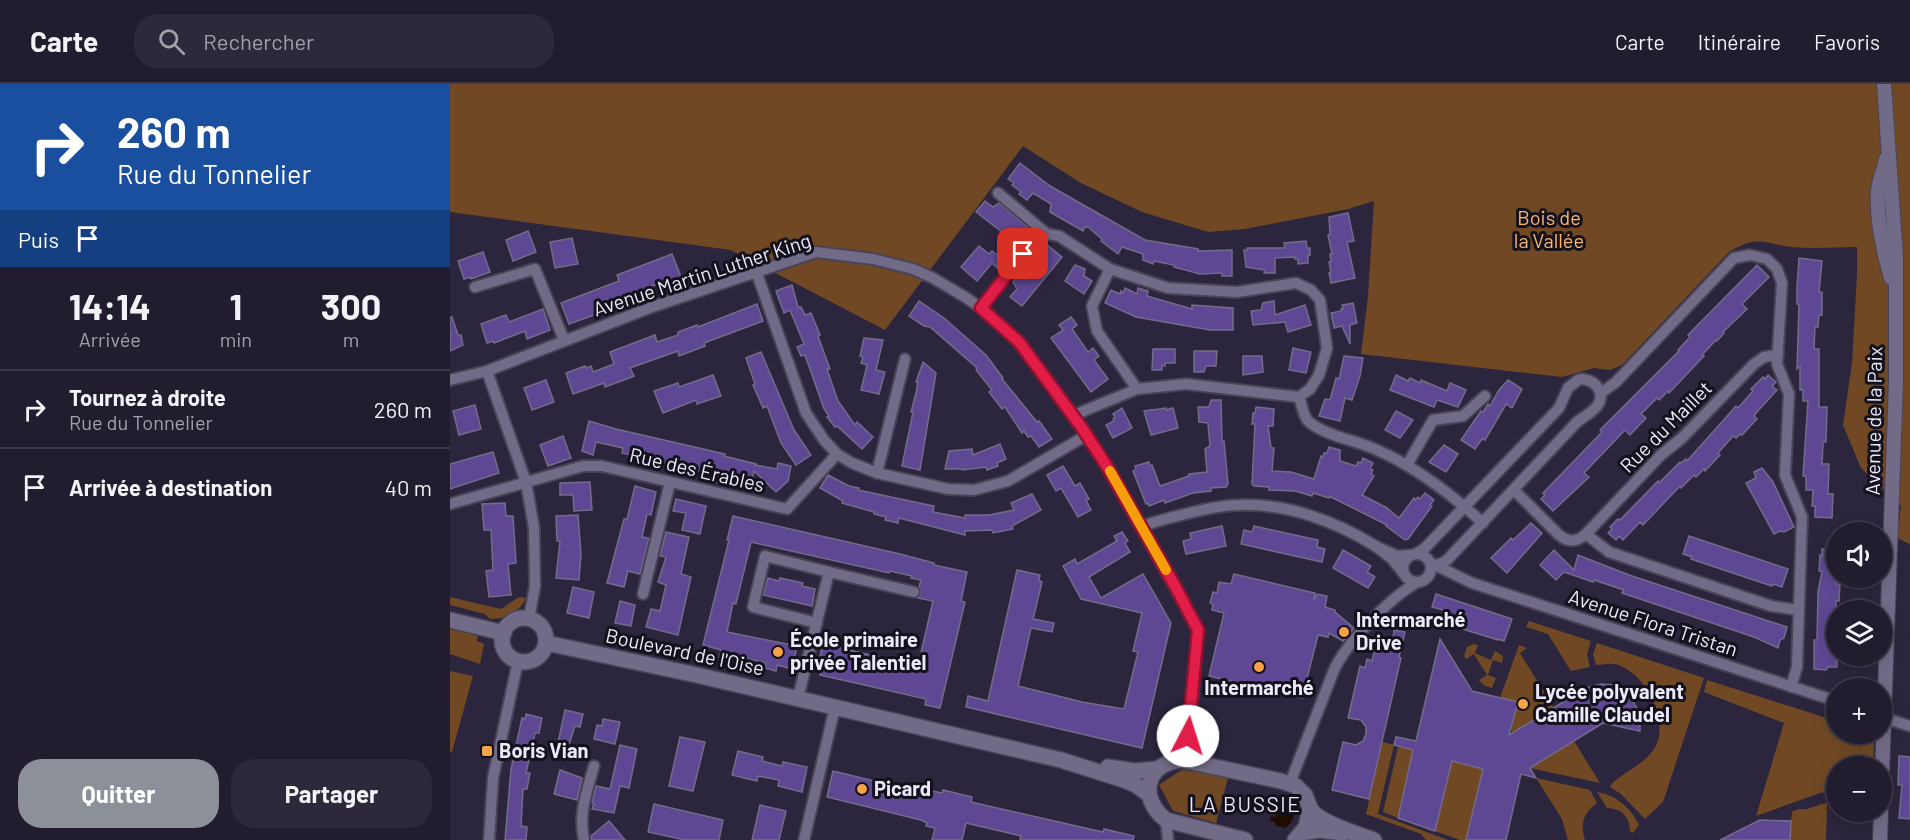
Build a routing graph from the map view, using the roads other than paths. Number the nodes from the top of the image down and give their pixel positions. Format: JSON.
{"nodes":[{"id":1,"x":1884,"y":84,"type":"edge"},
{"id":2,"x":998,"y":193,"type":"dead end"},
{"id":3,"x":1047,"y":234,"type":"junction"},
{"id":4,"x":1110,"y":269,"type":"junction"},
{"id":5,"x":756,"y":271,"type":"junction"},
{"id":6,"x":475,"y":287,"type":"dead end"},
{"id":7,"x":981,"y":308,"type":"junction"},
{"id":8,"x":564,"y":340,"type":"junction"},
{"id":9,"x":1778,"y":355,"type":"junction"},
{"id":10,"x":905,"y":359,"type":"dead end"},
{"id":11,"x":487,"y":371,"type":"junction"},
{"id":12,"x":450,"y":380,"type":"edge"},
{"id":13,"x":1137,"y":389,"type":"junction"},
{"id":14,"x":1600,"y":393,"type":"junction"},
{"id":15,"x":1485,"y":396,"type":"dead end"},
{"id":16,"x":1299,"y":397,"type":"junction"},
{"id":17,"x":1074,"y":415,"type":"junction"},
{"id":18,"x":1087,"y":435,"type":"junction"},
{"id":19,"x":837,"y":454,"type":"junction"},
{"id":20,"x":1407,"y":465,"type":"junction"},
{"id":21,"x":877,"y":473,"type":"junction"},
{"id":22,"x":526,"y":482,"type":"junction"},
{"id":23,"x":670,"y":482,"type":"junction"},
{"id":24,"x":1514,"y":490,"type":"junction"},
{"id":25,"x":450,"y":504,"type":"edge"},
{"id":26,"x":1465,"y":507,"type":"junction"},
{"id":27,"x":1483,"y":523,"type":"junction"},
{"id":28,"x":1141,"y":527,"type":"junction"},
{"id":29,"x":1586,"y":534,"type":"junction"},
{"id":30,"x":1377,"y":547,"type":"junction"},
{"id":31,"x":1414,"y":555,"type":"junction"},
{"id":32,"x":1448,"y":559,"type":"junction"},
{"id":33,"x":1432,"y":564,"type":"junction"},
{"id":34,"x":829,"y":572,"type":"junction"},
{"id":35,"x":1404,"y":574,"type":"junction"},
{"id":36,"x":1428,"y":578,"type":"junction"},
{"id":37,"x":1458,"y":578,"type":"junction"},
{"id":38,"x":1416,"y":583,"type":"junction"},
{"id":39,"x":914,"y":592,"type":"dead end"},
{"id":40,"x":1399,"y":593,"type":"junction"},
{"id":41,"x":643,"y":594,"type":"dead end"},
{"id":42,"x":1798,"y":610,"type":"junction"},
{"id":43,"x":529,"y":619,"type":"junction"},
{"id":44,"x":450,"y":620,"type":"edge"},
{"id":45,"x":817,"y":623,"type":"junction"},
{"id":46,"x":504,"y":633,"type":"junction"},
{"id":47,"x":546,"y":643,"type":"junction"},
{"id":48,"x":519,"y":661,"type":"junction"},
{"id":49,"x":1884,"y":678,"type":"edge"},
{"id":50,"x":1791,"y":687,"type":"junction"},
{"id":51,"x":798,"y":698,"type":"junction"},
{"id":52,"x":1826,"y":698,"type":"edge"},
{"id":53,"x":835,"y":707,"type":"junction"},
{"id":54,"x":1892,"y":720,"type":"edge"},
{"id":55,"x":1910,"y":726,"type":"edge"},
{"id":56,"x":1061,"y":760,"type":"junction"},
{"id":57,"x":1182,"y":760,"type":"junction"},
{"id":58,"x":594,"y":766,"type":"dead end"},
{"id":59,"x":1158,"y":769,"type":"junction"},
{"id":60,"x":1290,"y":783,"type":"junction"},
{"id":61,"x":1148,"y":794,"type":"junction"},
{"id":62,"x":1310,"y":808,"type":"junction"},
{"id":63,"x":1166,"y":820,"type":"junction"},
{"id":64,"x":1881,"y":822,"type":"edge"},
{"id":65,"x":1298,"y":837,"type":"edge"},
{"id":66,"x":1367,"y":838,"type":"edge"},
{"id":67,"x":489,"y":840,"type":"edge"},
{"id":68,"x":584,"y":840,"type":"edge"},
{"id":69,"x":804,"y":840,"type":"edge"},
{"id":70,"x":1168,"y":840,"type":"edge"},
{"id":71,"x":1245,"y":840,"type":"edge"},
{"id":72,"x":1880,"y":840,"type":"edge"}],
"edges":[{"from":1,"to":49,"type":"street","name":"Avenue de la Paix"},
{"from":2,"to":3,"type":"street"},
{"from":3,"to":4,"type":"street"},
{"from":3,"to":7,"type":"street"},
{"from":4,"to":13,"type":"street"},
{"from":4,"to":16,"type":"street"},
{"from":5,"to":7,"type":"street","name":"Avenue Martin Luther King"},
{"from":5,"to":8,"type":"street","name":"Avenue Martin Luther King"},
{"from":5,"to":19,"type":"street"},
{"from":6,"to":8,"type":"street"},
{"from":7,"to":17,"type":"street","name":"Avenue Martin Luther King"},
{"from":8,"to":11,"type":"street","name":"Avenue Martin Luther King"},
{"from":9,"to":14,"type":"street"},
{"from":9,"to":29,"type":"street","name":"Rue du Maillet"},
{"from":9,"to":42,"type":"street"},
{"from":10,"to":21,"type":"street"},
{"from":11,"to":12,"type":"street","name":"Avenue Martin Luther King"},
{"from":11,"to":22,"type":"street"},
{"from":13,"to":16,"type":"street"},
{"from":13,"to":17,"type":"street"},
{"from":14,"to":24,"type":"street"},
{"from":14,"to":26,"type":"street"},
{"from":15,"to":20,"type":"street"},
{"from":16,"to":20,"type":"street"},
{"from":17,"to":18,"type":"street","name":"Avenue Martin Luther King"},
{"from":18,"to":21,"type":"street"},
{"from":18,"to":28,"type":"street","name":"Avenue Martin Luther King"},
{"from":19,"to":21,"type":"street"},
{"from":19,"to":23,"type":"street","name":"Rue des Érables"},
{"from":20,"to":26,"type":"street"},
{"from":22,"to":23,"type":"street","name":"Rue des Érables"},
{"from":22,"to":25,"type":"street","name":"Rue des Érables"},
{"from":22,"to":43,"type":"street"},
{"from":23,"to":41,"type":"street"},
{"from":24,"to":27,"type":"street"},
{"from":24,"to":29,"type":"street"},
{"from":26,"to":27,"type":"street"},
{"from":26,"to":31,"type":"street"},
{"from":27,"to":32,"type":"street"},
{"from":28,"to":30,"type":"street"},
{"from":28,"to":57,"type":"street","name":"Avenue Martin Luther King"},
{"from":29,"to":42,"type":"street"},
{"from":30,"to":31,"type":"street"},
{"from":30,"to":35,"type":"street"},
{"from":31,"to":33,"type":"street"},
{"from":31,"to":35,"type":"street"},
{"from":32,"to":33,"type":"street"},
{"from":32,"to":37,"type":"street"},
{"from":33,"to":36,"type":"street"},
{"from":33,"to":37,"type":"street"},
{"from":34,"to":39,"type":"street"},
{"from":34,"to":45,"type":"street"},
{"from":34,"to":45,"type":"street"},
{"from":35,"to":38,"type":"street"},
{"from":35,"to":40,"type":"street"},
{"from":36,"to":37,"type":"street"},
{"from":36,"to":38,"type":"street"},
{"from":37,"to":50,"type":"street","name":"Avenue Flora Tristan"},
{"from":38,"to":40,"type":"street"},
{"from":40,"to":60,"type":"street"},
{"from":42,"to":50,"type":"street"},
{"from":43,"to":46,"type":"main road"},
{"from":43,"to":47,"type":"main road"},
{"from":44,"to":46,"type":"main road"},
{"from":45,"to":51,"type":"street"},
{"from":46,"to":48,"type":"main road"},
{"from":47,"to":48,"type":"main road"},
{"from":47,"to":51,"type":"main road","name":"Boulevard de l'Oise"},
{"from":48,"to":67,"type":"street"},
{"from":50,"to":52,"type":"street","name":"Avenue Flora Tristan"},
{"from":51,"to":53,"type":"main road","name":"Boulevard de l'Oise"},
{"from":53,"to":56,"type":"main road","name":"Boulevard de l'Oise"},
{"from":53,"to":69,"type":"street"},
{"from":54,"to":55,"type":"street"},
{"from":56,"to":59,"type":"main road","name":"Boulevard de l'Oise"},
{"from":56,"to":61,"type":"main road","name":"Boulevard de l'Oise"},
{"from":57,"to":59,"type":"main road","name":"Boulevard de l'Oise"},
{"from":57,"to":60,"type":"main road"},
{"from":58,"to":68,"type":"street"},
{"from":59,"to":61,"type":"main road"},
{"from":60,"to":62,"type":"main road"},
{"from":61,"to":63,"type":"main road"},
{"from":62,"to":65,"type":"main road"},
{"from":62,"to":66,"type":"main road"},
{"from":63,"to":70,"type":"street"},
{"from":63,"to":71,"type":"main road"},
{"from":64,"to":72,"type":"street"},
{"from":65,"to":66,"type":"main road"}]}
